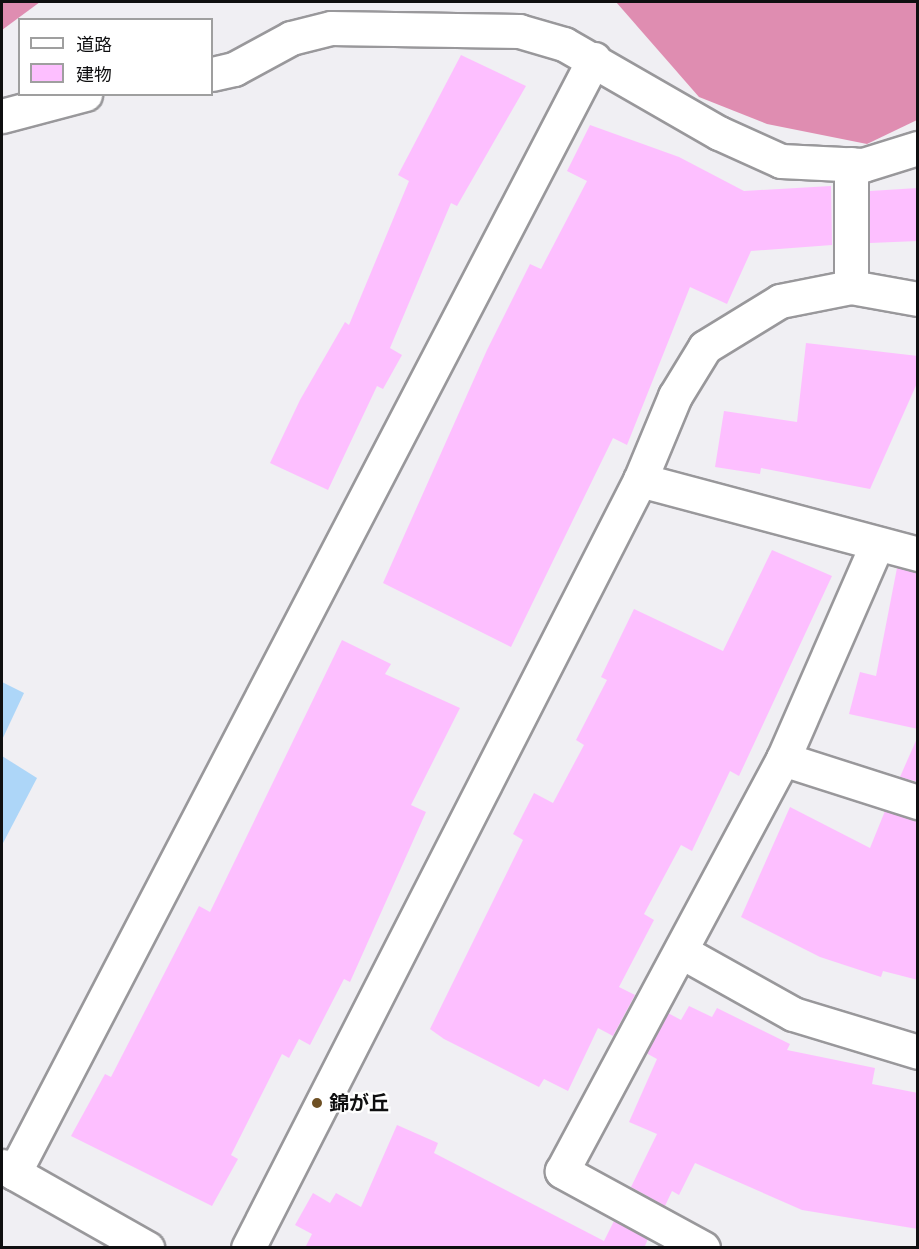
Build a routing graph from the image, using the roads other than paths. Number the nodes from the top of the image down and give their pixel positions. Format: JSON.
{"nodes":[{"id":1,"x":594,"y":59,"type":"junction"},
{"id":2,"x":213,"y":74,"type":"edge"},
{"id":3,"x":77,"y":96,"type":"edge"},
{"id":4,"x":2,"y":116,"type":"edge"},
{"id":5,"x":918,"y":148,"type":"edge"},
{"id":6,"x":851,"y":164,"type":"junction"},
{"id":7,"x":851,"y":287,"type":"junction"},
{"id":8,"x":918,"y":299,"type":"edge"},
{"id":9,"x":640,"y":480,"type":"junction"},
{"id":10,"x":877,"y":544,"type":"junction"},
{"id":11,"x":918,"y":554,"type":"edge"},
{"id":12,"x":783,"y":759,"type":"junction"},
{"id":13,"x":918,"y":802,"type":"edge"},
{"id":14,"x":684,"y":953,"type":"junction"},
{"id":15,"x":918,"y":1052,"type":"edge"},
{"id":16,"x":8,"y":1170,"type":"edge"},
{"id":17,"x":147,"y":1248,"type":"edge"},
{"id":18,"x":248,"y":1248,"type":"edge"},
{"id":19,"x":703,"y":1248,"type":"edge"}],
"edges":[{"from":1,"to":2,"type":"street"},
{"from":1,"to":6,"type":"street"},
{"from":1,"to":16,"type":"street"},
{"from":3,"to":4,"type":"street"},
{"from":5,"to":6,"type":"street"},
{"from":6,"to":7,"type":"street"},
{"from":7,"to":8,"type":"street"},
{"from":7,"to":9,"type":"street"},
{"from":9,"to":10,"type":"street"},
{"from":9,"to":18,"type":"street"},
{"from":10,"to":11,"type":"street"},
{"from":10,"to":12,"type":"street"},
{"from":12,"to":13,"type":"street"},
{"from":12,"to":14,"type":"street"},
{"from":14,"to":15,"type":"street"},
{"from":14,"to":19,"type":"street"},
{"from":16,"to":17,"type":"street"}]}
